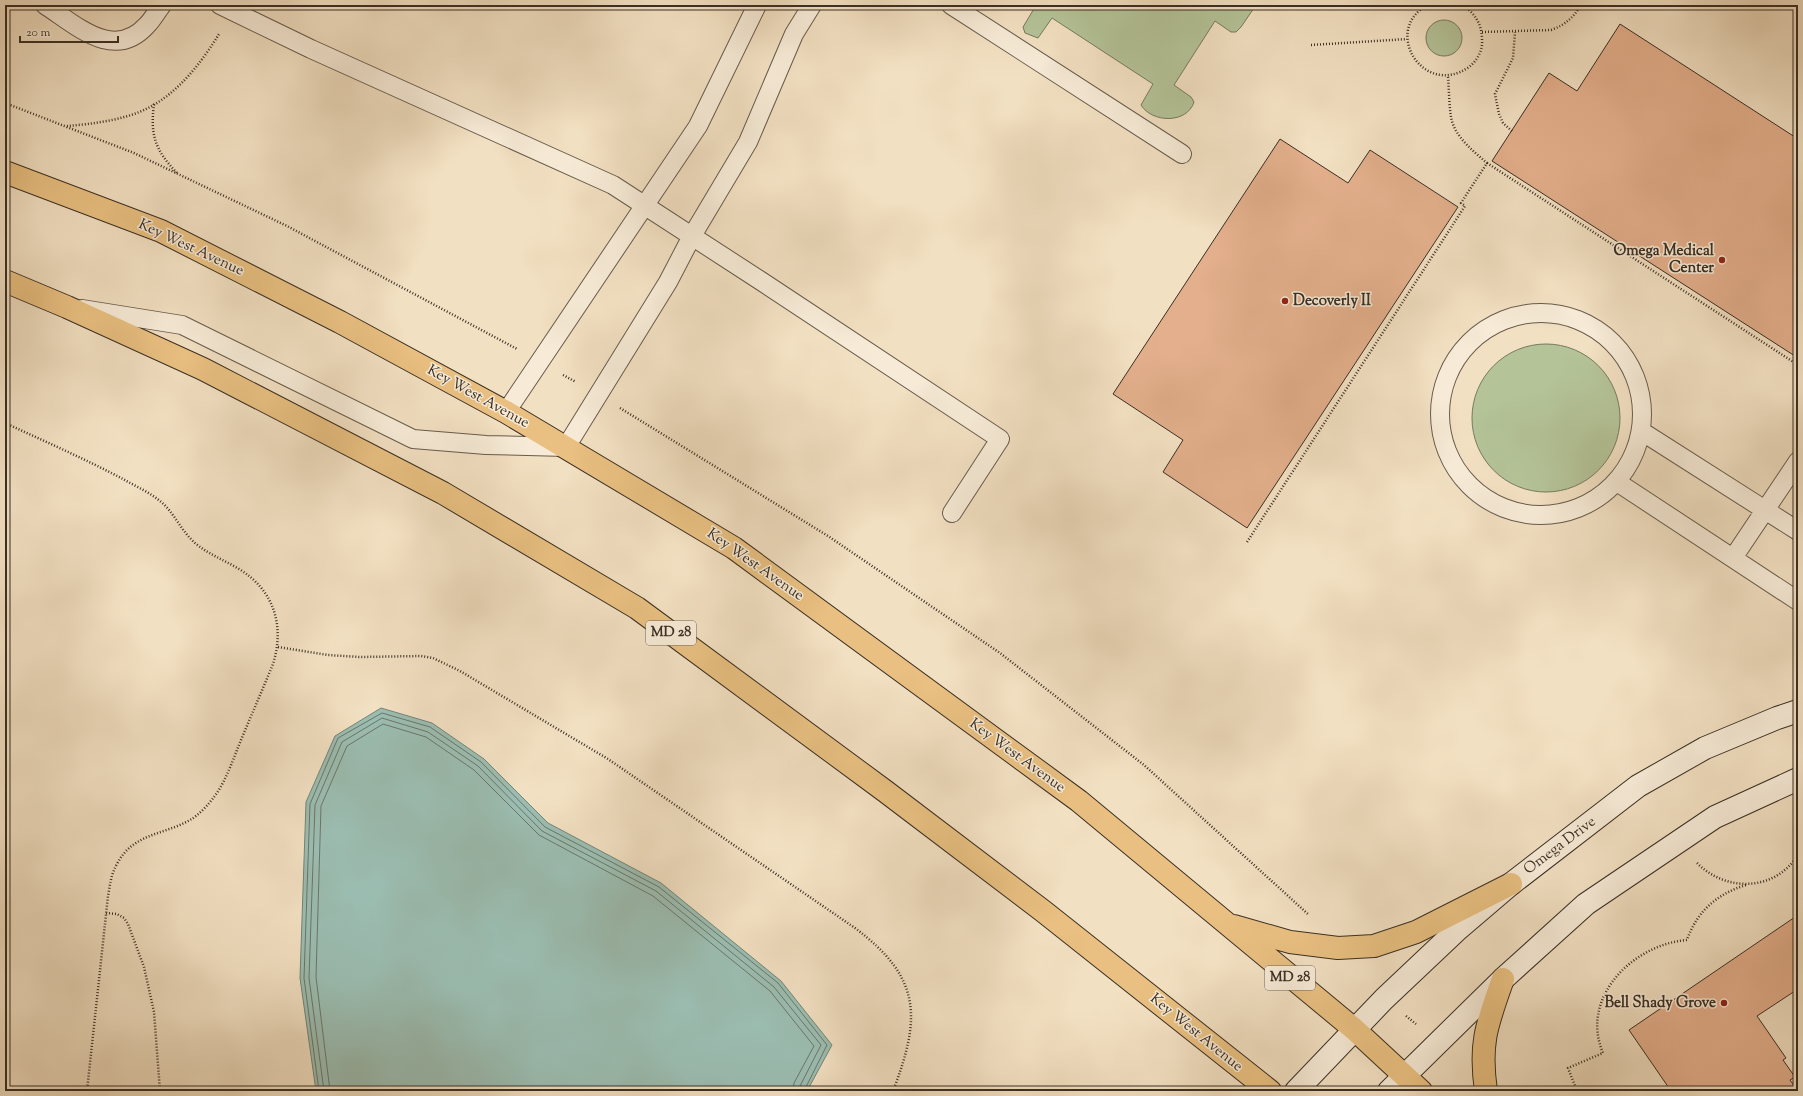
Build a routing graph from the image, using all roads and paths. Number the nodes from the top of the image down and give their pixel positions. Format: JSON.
{"nodes":[{"id":1,"x":45,"y":5,"type":"edge"},
{"id":2,"x":162,"y":5,"type":"edge"},
{"id":3,"x":220,"y":5,"type":"edge"},
{"id":4,"x":757,"y":5,"type":"edge"},
{"id":5,"x":812,"y":5,"type":"edge"},
{"id":6,"x":951,"y":5,"type":"edge"},
{"id":7,"x":1428,"y":5,"type":"edge"},
{"id":8,"x":1462,"y":5,"type":"edge"},
{"id":9,"x":1581,"y":5,"type":"edge"},
{"id":10,"x":240,"y":15,"type":"junction"},
{"id":11,"x":1482,"y":32,"type":"junction"},
{"id":12,"x":1515,"y":32,"type":"junction"},
{"id":13,"x":1407,"y":39,"type":"junction"},
{"id":14,"x":1311,"y":45,"type":"dead end"},
{"id":15,"x":1448,"y":76,"type":"junction"},
{"id":16,"x":5,"y":103,"type":"edge"},
{"id":17,"x":154,"y":103,"type":"junction"},
{"id":18,"x":65,"y":126,"type":"junction"},
{"id":19,"x":1512,"y":131,"type":"dead end"},
{"id":20,"x":1182,"y":154,"type":"dead end"},
{"id":21,"x":1487,"y":162,"type":"junction"},
{"id":22,"x":5,"y":172,"type":"edge"},
{"id":23,"x":178,"y":174,"type":"junction"},
{"id":24,"x":645,"y":205,"type":"junction"},
{"id":25,"x":692,"y":236,"type":"junction"},
{"id":26,"x":5,"y":281,"type":"edge"},
{"id":27,"x":67,"y":307,"type":"junction"},
{"id":28,"x":541,"y":362,"type":"junction"},
{"id":29,"x":1798,"y":365,"type":"edge"},
{"id":30,"x":598,"y":395,"type":"junction"},
{"id":31,"x":506,"y":412,"type":"junction"},
{"id":32,"x":5,"y":423,"type":"edge"},
{"id":33,"x":1641,"y":431,"type":"junction"},
{"id":34,"x":566,"y":447,"type":"junction"},
{"id":35,"x":1798,"y":461,"type":"edge"},
{"id":36,"x":1617,"y":482,"type":"junction"},
{"id":37,"x":1766,"y":510,"type":"junction"},
{"id":38,"x":952,"y":513,"type":"dead end"},
{"id":39,"x":1798,"y":531,"type":"edge"},
{"id":40,"x":1247,"y":542,"type":"dead end"},
{"id":41,"x":1733,"y":558,"type":"junction"},
{"id":42,"x":1798,"y":601,"type":"edge"},
{"id":43,"x":278,"y":647,"type":"junction"},
{"id":44,"x":1798,"y":711,"type":"edge"},
{"id":45,"x":1798,"y":779,"type":"edge"},
{"id":46,"x":1798,"y":855,"type":"edge"},
{"id":47,"x":1697,"y":863,"type":"dead end"},
{"id":48,"x":1511,"y":884,"type":"junction"},
{"id":49,"x":1746,"y":885,"type":"junction"},
{"id":50,"x":106,"y":913,"type":"junction"},
{"id":51,"x":1228,"y":924,"type":"junction"},
{"id":52,"x":1338,"y":948,"type":"junction"},
{"id":53,"x":1503,"y":979,"type":"junction"},
{"id":54,"x":1384,"y":998,"type":"junction"},
{"id":55,"x":1354,"y":1030,"type":"junction"},
{"id":56,"x":1438,"y":1042,"type":"junction"},
{"id":57,"x":1404,"y":1074,"type":"junction"},
{"id":58,"x":30,"y":1086,"type":"dead end"},
{"id":59,"x":30,"y":1091,"type":"edge"},
{"id":60,"x":87,"y":1091,"type":"edge"},
{"id":61,"x":160,"y":1091,"type":"edge"},
{"id":62,"x":893,"y":1091,"type":"edge"},
{"id":63,"x":1270,"y":1091,"type":"edge"},
{"id":64,"x":1296,"y":1091,"type":"edge"},
{"id":65,"x":1389,"y":1091,"type":"edge"},
{"id":66,"x":1421,"y":1091,"type":"edge"},
{"id":67,"x":1486,"y":1091,"type":"edge"},
{"id":68,"x":1577,"y":1091,"type":"edge"}],
"edges":[{"from":1,"to":2,"type":"lane"},
{"from":3,"to":10,"type":"lane"},
{"from":4,"to":24,"type":"lane"},
{"from":5,"to":25,"type":"lane"},
{"from":6,"to":20,"type":"lane"},
{"from":7,"to":13,"type":"path"},
{"from":8,"to":11,"type":"path"},
{"from":9,"to":12,"type":"path"},
{"from":10,"to":17,"type":"path"},
{"from":10,"to":24,"type":"lane"},
{"from":11,"to":12,"type":"path"},
{"from":11,"to":15,"type":"path"},
{"from":12,"to":19,"type":"path"},
{"from":13,"to":14,"type":"path"},
{"from":13,"to":15,"type":"path"},
{"from":15,"to":21,"type":"path"},
{"from":16,"to":18,"type":"path"},
{"from":17,"to":18,"type":"path"},
{"from":17,"to":23,"type":"path"},
{"from":18,"to":23,"type":"path"},
{"from":21,"to":29,"type":"path"},
{"from":21,"to":40,"type":"path"},
{"from":22,"to":31,"type":"main road","name":"Key West Avenue","number":"MD 28"},
{"from":23,"to":28,"type":"path"},
{"from":24,"to":25,"type":"lane"},
{"from":24,"to":28,"type":"lane"},
{"from":25,"to":30,"type":"lane"},
{"from":25,"to":38,"type":"lane"},
{"from":26,"to":27,"type":"main road","name":"Key West Avenue","number":"MD 28"},
{"from":27,"to":34,"type":"lane"},
{"from":27,"to":63,"type":"main road","name":"Key West Avenue","number":"MD 28"},
{"from":28,"to":30,"type":"path"},
{"from":28,"to":31,"type":"lane"},
{"from":30,"to":34,"type":"lane"},
{"from":30,"to":52,"type":"path"},
{"from":31,"to":34,"type":"main road","name":"Key West Avenue","number":"MD 28"},
{"from":32,"to":43,"type":"path"},
{"from":33,"to":36,"type":"lane"},
{"from":33,"to":36,"type":"lane"},
{"from":33,"to":37,"type":"lane"},
{"from":34,"to":51,"type":"main road","name":"Key West Avenue","number":"MD 28"},
{"from":35,"to":37,"type":"lane"},
{"from":36,"to":41,"type":"lane"},
{"from":37,"to":39,"type":"lane"},
{"from":37,"to":41,"type":"lane"},
{"from":41,"to":42,"type":"lane"},
{"from":43,"to":50,"type":"path"},
{"from":43,"to":62,"type":"path"},
{"from":44,"to":48,"type":"main road","name":"Omega Drive"},
{"from":45,"to":53,"type":"main road"},
{"from":46,"to":49,"type":"path"},
{"from":47,"to":49,"type":"path"},
{"from":48,"to":52,"type":"main road"},
{"from":48,"to":54,"type":"main road","name":"Omega Drive"},
{"from":49,"to":68,"type":"path"},
{"from":50,"to":60,"type":"path"},
{"from":50,"to":61,"type":"path"},
{"from":51,"to":52,"type":"main road"},
{"from":51,"to":55,"type":"main road","name":"Key West Avenue","number":"MD 28"},
{"from":53,"to":56,"type":"main road"},
{"from":53,"to":67,"type":"main road"},
{"from":54,"to":55,"type":"main road","name":"Omega Drive"},
{"from":54,"to":56,"type":"path"},
{"from":55,"to":57,"type":"main road","name":"Key West Avenue","number":"MD 28"},
{"from":55,"to":64,"type":"main road","name":"Omega Drive"},
{"from":56,"to":57,"type":"main road"},
{"from":57,"to":65,"type":"main road"},
{"from":57,"to":66,"type":"main road","name":"Key West Avenue","number":"MD 28"},
{"from":58,"to":59,"type":"path"}]}
